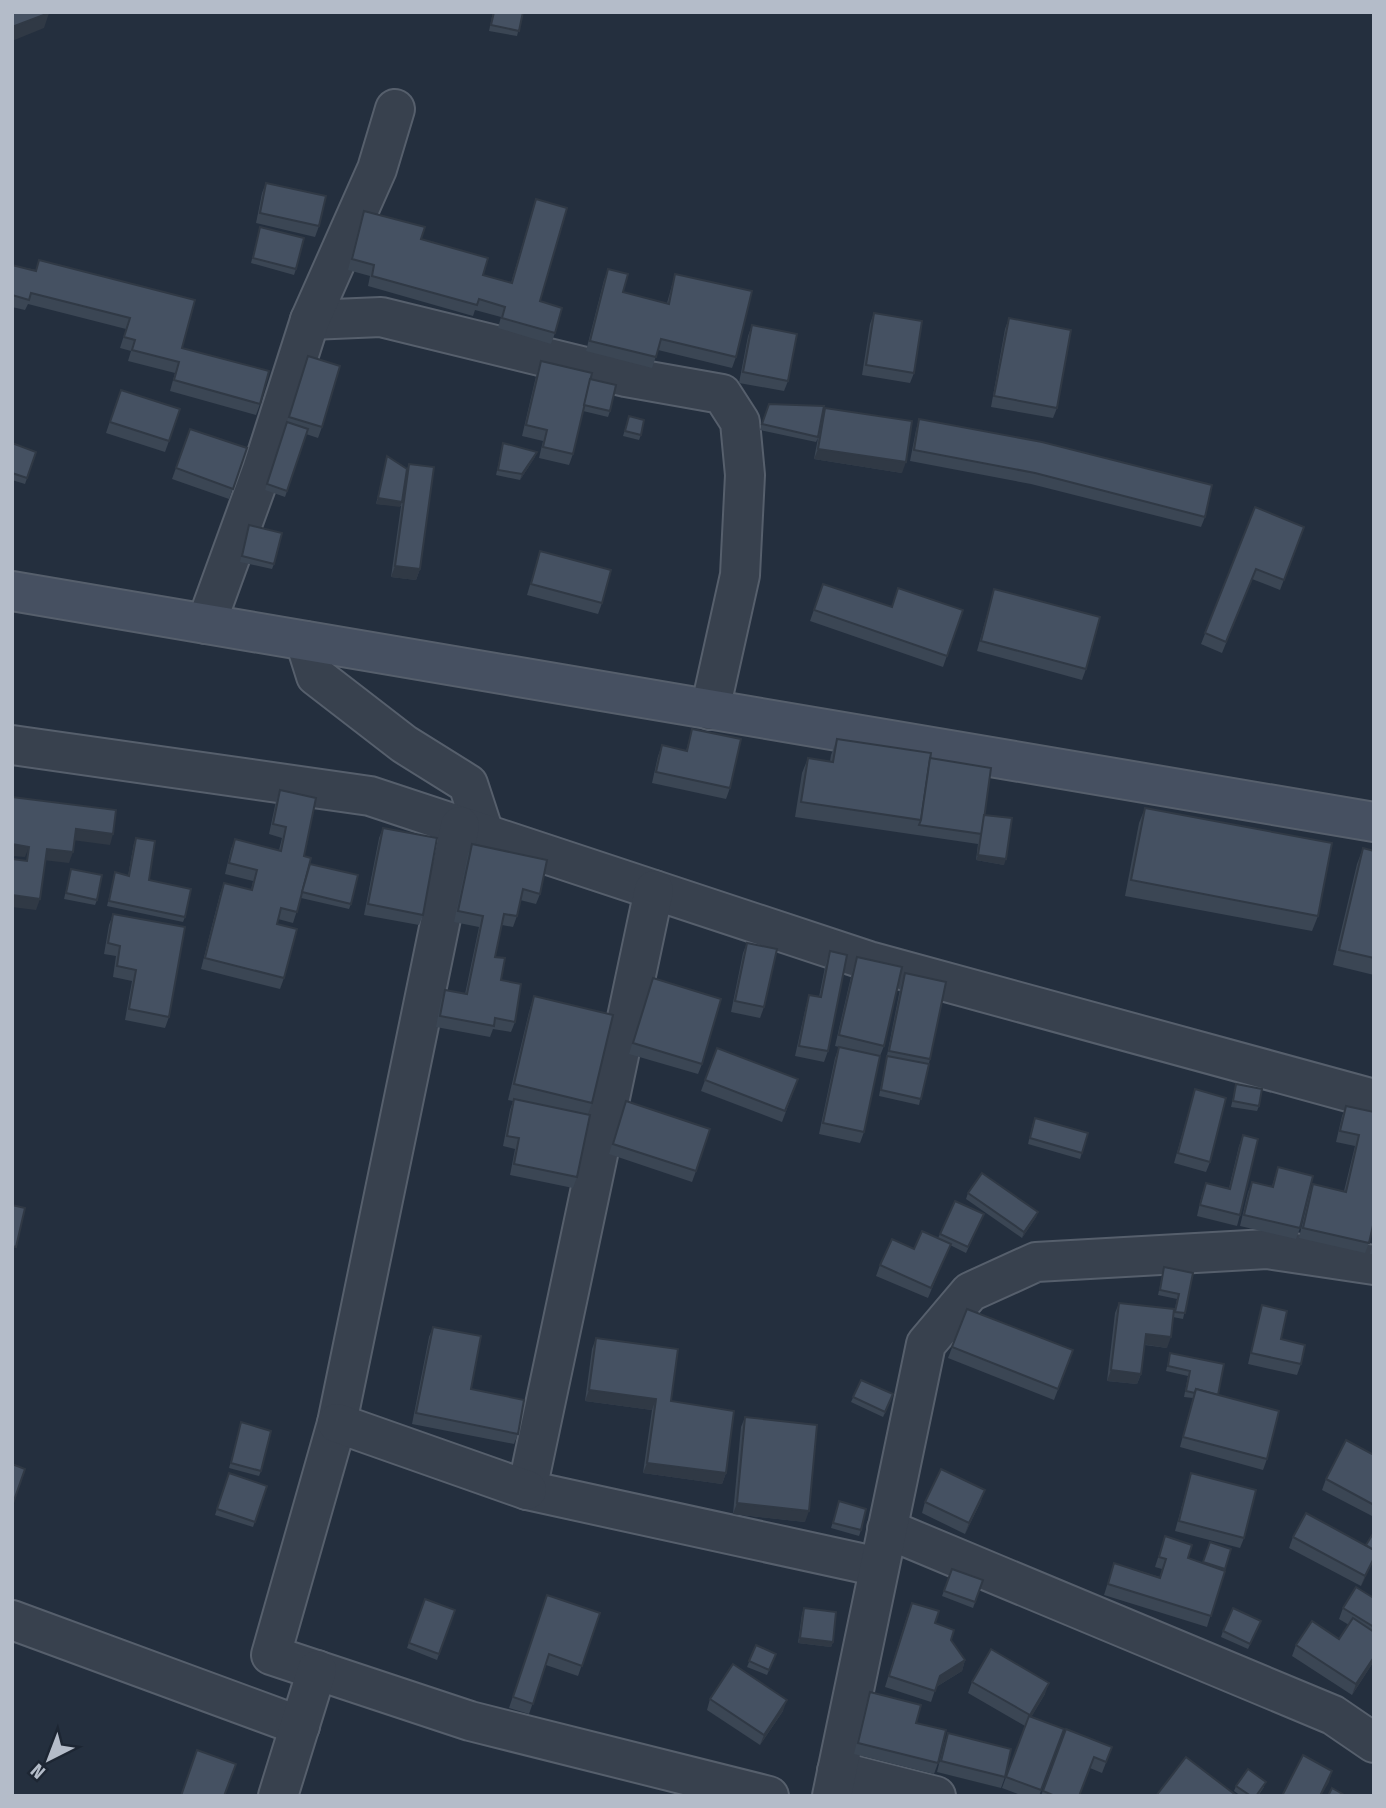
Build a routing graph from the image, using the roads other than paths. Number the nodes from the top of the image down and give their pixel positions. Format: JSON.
{"nodes":[{"id":1,"x":395,"y":109,"type":"dead end"},
{"id":2,"x":310,"y":320,"type":"junction"},
{"id":3,"x":12,"y":591,"type":"edge"},
{"id":4,"x":206,"y":624,"type":"junction"},
{"id":5,"x":305,"y":641,"type":"junction"},
{"id":6,"x":710,"y":710,"type":"junction"},
{"id":7,"x":12,"y":746,"type":"edge"},
{"id":8,"x":1374,"y":822,"type":"edge"},
{"id":9,"x":472,"y":830,"type":"junction"},
{"id":10,"x":654,"y":890,"type":"junction"},
{"id":11,"x":1374,"y":1099,"type":"edge"},
{"id":12,"x":1374,"y":1265,"type":"edge"},
{"id":13,"x":337,"y":1423,"type":"junction"},
{"id":14,"x":527,"y":1490,"type":"junction"},
{"id":15,"x":887,"y":1528,"type":"junction"},
{"id":16,"x":879,"y":1567,"type":"junction"},
{"id":17,"x":12,"y":1620,"type":"edge"},
{"id":18,"x":317,"y":1671,"type":"junction"},
{"id":19,"x":300,"y":1726,"type":"junction"},
{"id":20,"x":1374,"y":1743,"type":"edge"},
{"id":21,"x":834,"y":1783,"type":"edge"},
{"id":22,"x":278,"y":1796,"type":"edge"},
{"id":23,"x":769,"y":1796,"type":"edge"},
{"id":24,"x":936,"y":1796,"type":"edge"}],
"edges":[{"from":1,"to":2,"type":"street"},
{"from":2,"to":4,"type":"street"},
{"from":2,"to":6,"type":"street"},
{"from":3,"to":4,"type":"main road"},
{"from":4,"to":5,"type":"main road"},
{"from":5,"to":6,"type":"main road"},
{"from":5,"to":9,"type":"street"},
{"from":6,"to":8,"type":"main road"},
{"from":7,"to":9,"type":"street"},
{"from":9,"to":10,"type":"street"},
{"from":9,"to":13,"type":"street"},
{"from":10,"to":11,"type":"street"},
{"from":10,"to":14,"type":"street"},
{"from":12,"to":15,"type":"street"},
{"from":13,"to":14,"type":"street"},
{"from":13,"to":18,"type":"street"},
{"from":14,"to":16,"type":"street"},
{"from":15,"to":16,"type":"street"},
{"from":15,"to":20,"type":"street"},
{"from":16,"to":21,"type":"street"},
{"from":17,"to":19,"type":"street"},
{"from":18,"to":19,"type":"street"},
{"from":18,"to":23,"type":"street"},
{"from":19,"to":22,"type":"street"},
{"from":21,"to":24,"type":"street"}]}
